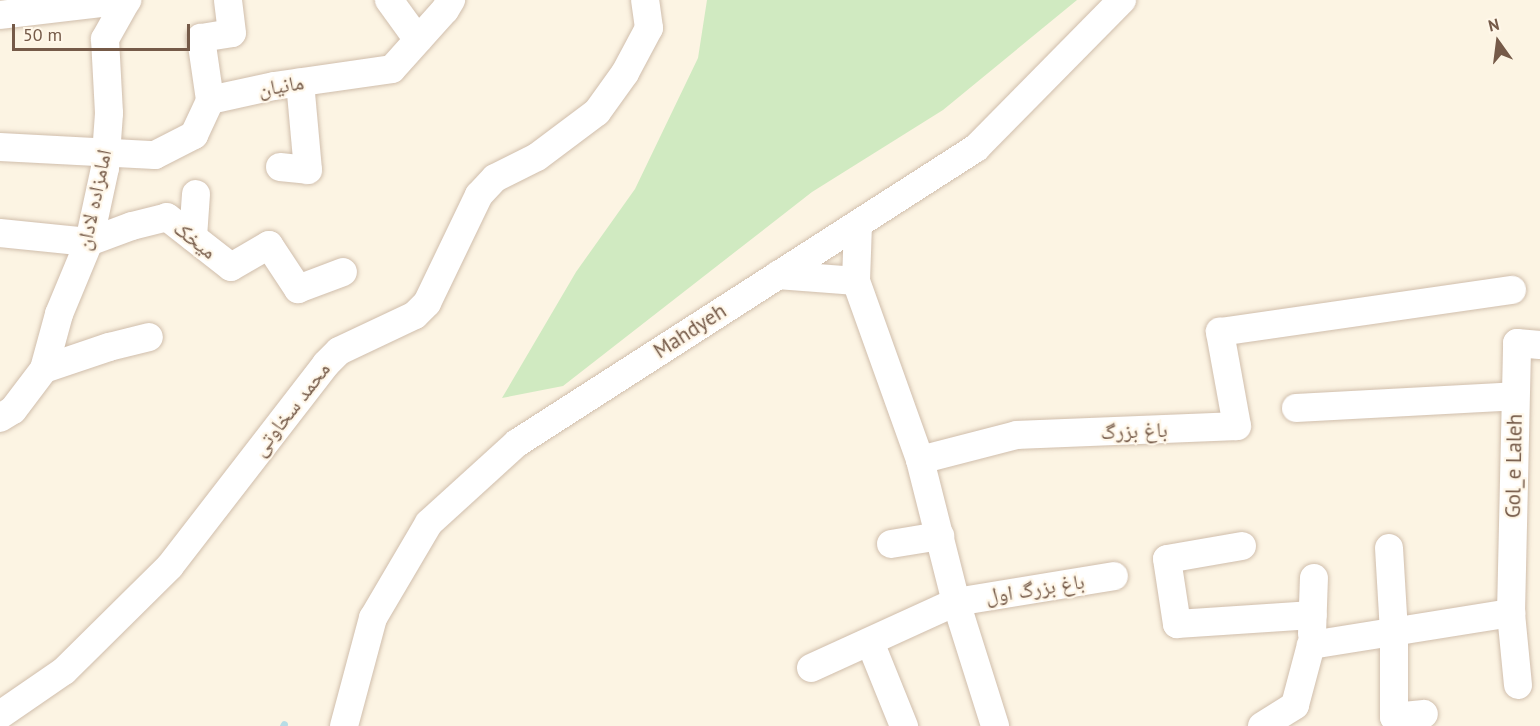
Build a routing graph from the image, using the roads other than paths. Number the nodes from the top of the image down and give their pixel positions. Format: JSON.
{"nodes":[{"id":1,"x":127,"y":0,"type":"edge"},
{"id":2,"x":228,"y":0,"type":"edge"},
{"id":3,"x":389,"y":0,"type":"edge"},
{"id":4,"x":451,"y":0,"type":"edge"},
{"id":5,"x":645,"y":0,"type":"edge"},
{"id":6,"x":1122,"y":0,"type":"edge"},
{"id":7,"x":97,"y":2,"type":"edge"},
{"id":8,"x":0,"y":15,"type":"edge"},
{"id":9,"x":418,"y":40,"type":"junction"},
{"id":10,"x":300,"y":82,"type":"junction"},
{"id":11,"x":210,"y":100,"type":"junction"},
{"id":12,"x":0,"y":147,"type":"edge"},
{"id":13,"x":106,"y":152,"type":"junction"},
{"id":14,"x":280,"y":167,"type":"dead end"},
{"id":15,"x":196,"y":194,"type":"dead end"},
{"id":16,"x":858,"y":224,"type":"junction"},
{"id":17,"x":0,"y":233,"type":"edge"},
{"id":18,"x":193,"y":237,"type":"junction"},
{"id":19,"x":89,"y":242,"type":"junction"},
{"id":20,"x":343,"y":272,"type":"dead end"},
{"id":21,"x":778,"y":274,"type":"junction"},
{"id":22,"x":856,"y":281,"type":"junction"},
{"id":23,"x":1512,"y":290,"type":"dead end"},
{"id":24,"x":149,"y":337,"type":"dead end"},
{"id":25,"x":1540,"y":345,"type":"edge"},
{"id":26,"x":44,"y":369,"type":"junction"},
{"id":27,"x":1515,"y":396,"type":"junction"},
{"id":28,"x":1296,"y":408,"type":"dead end"},
{"id":29,"x":0,"y":418,"type":"edge"},
{"id":30,"x":920,"y":460,"type":"junction"},
{"id":31,"x":940,"y":536,"type":"junction"},
{"id":32,"x":891,"y":544,"type":"dead end"},
{"id":33,"x":1242,"y":546,"type":"dead end"},
{"id":34,"x":1389,"y":548,"type":"dead end"},
{"id":35,"x":1114,"y":576,"type":"dead end"},
{"id":36,"x":1314,"y":578,"type":"dead end"},
{"id":37,"x":956,"y":602,"type":"junction"},
{"id":38,"x":1511,"y":614,"type":"junction"},
{"id":39,"x":1313,"y":615,"type":"junction"},
{"id":40,"x":1394,"y":632,"type":"junction"},
{"id":41,"x":870,"y":642,"type":"junction"},
{"id":42,"x":1311,"y":645,"type":"junction"},
{"id":43,"x":811,"y":668,"type":"dead end"},
{"id":44,"x":1518,"y":684,"type":"dead end"},
{"id":45,"x":1424,"y":714,"type":"dead end"},
{"id":46,"x":0,"y":715,"type":"edge"},
{"id":47,"x":344,"y":726,"type":"edge"},
{"id":48,"x":904,"y":726,"type":"edge"},
{"id":49,"x":995,"y":726,"type":"edge"},
{"id":50,"x":1262,"y":726,"type":"edge"}],
"edges":[{"from":1,"to":7,"type":"street"},
{"from":1,"to":13,"type":"street","name":"امامزاده لادان"},
{"from":2,"to":11,"type":"street"},
{"from":3,"to":9,"type":"street"},
{"from":4,"to":9,"type":"street","name":"مانیان"},
{"from":5,"to":46,"type":"street","name":"محمد سخاوتی"},
{"from":6,"to":16,"type":"street","name":"Mahdyeh"},
{"from":7,"to":8,"type":"street"},
{"from":9,"to":10,"type":"street","name":"مانیان"},
{"from":10,"to":11,"type":"street","name":"مانیان"},
{"from":10,"to":14,"type":"street"},
{"from":11,"to":13,"type":"street"},
{"from":12,"to":13,"type":"street"},
{"from":13,"to":19,"type":"street","name":"امامزاده لادان"},
{"from":15,"to":18,"type":"street"},
{"from":16,"to":21,"type":"street","name":"Mahdyeh"},
{"from":16,"to":22,"type":"street"},
{"from":17,"to":19,"type":"street"},
{"from":18,"to":19,"type":"street","name":"میخک"},
{"from":18,"to":20,"type":"street","name":"میخک"},
{"from":19,"to":26,"type":"street","name":"امامزاده لادان"},
{"from":21,"to":22,"type":"street"},
{"from":21,"to":47,"type":"street","name":"Mahdyeh"},
{"from":22,"to":30,"type":"street"},
{"from":23,"to":30,"type":"street","name":"باغ بزرگ"},
{"from":24,"to":26,"type":"street"},
{"from":25,"to":27,"type":"street","name":"Gol_e Laleh"},
{"from":26,"to":29,"type":"street","name":"امامزاده لادان"},
{"from":27,"to":28,"type":"street"},
{"from":27,"to":38,"type":"street","name":"Gol_e Laleh"},
{"from":30,"to":31,"type":"street"},
{"from":31,"to":32,"type":"street"},
{"from":31,"to":37,"type":"street"},
{"from":33,"to":39,"type":"street"},
{"from":34,"to":40,"type":"street"},
{"from":35,"to":37,"type":"street","name":"باغ بزرگ اول"},
{"from":36,"to":39,"type":"street"},
{"from":37,"to":41,"type":"street","name":"باغ بزرگ اول"},
{"from":37,"to":49,"type":"street"},
{"from":38,"to":40,"type":"street"},
{"from":38,"to":44,"type":"street","name":"Gol_e Laleh"},
{"from":39,"to":42,"type":"street"},
{"from":40,"to":42,"type":"street"},
{"from":40,"to":45,"type":"street"},
{"from":41,"to":43,"type":"street","name":"باغ بزرگ اول"},
{"from":41,"to":48,"type":"street"},
{"from":42,"to":50,"type":"street"}]}
